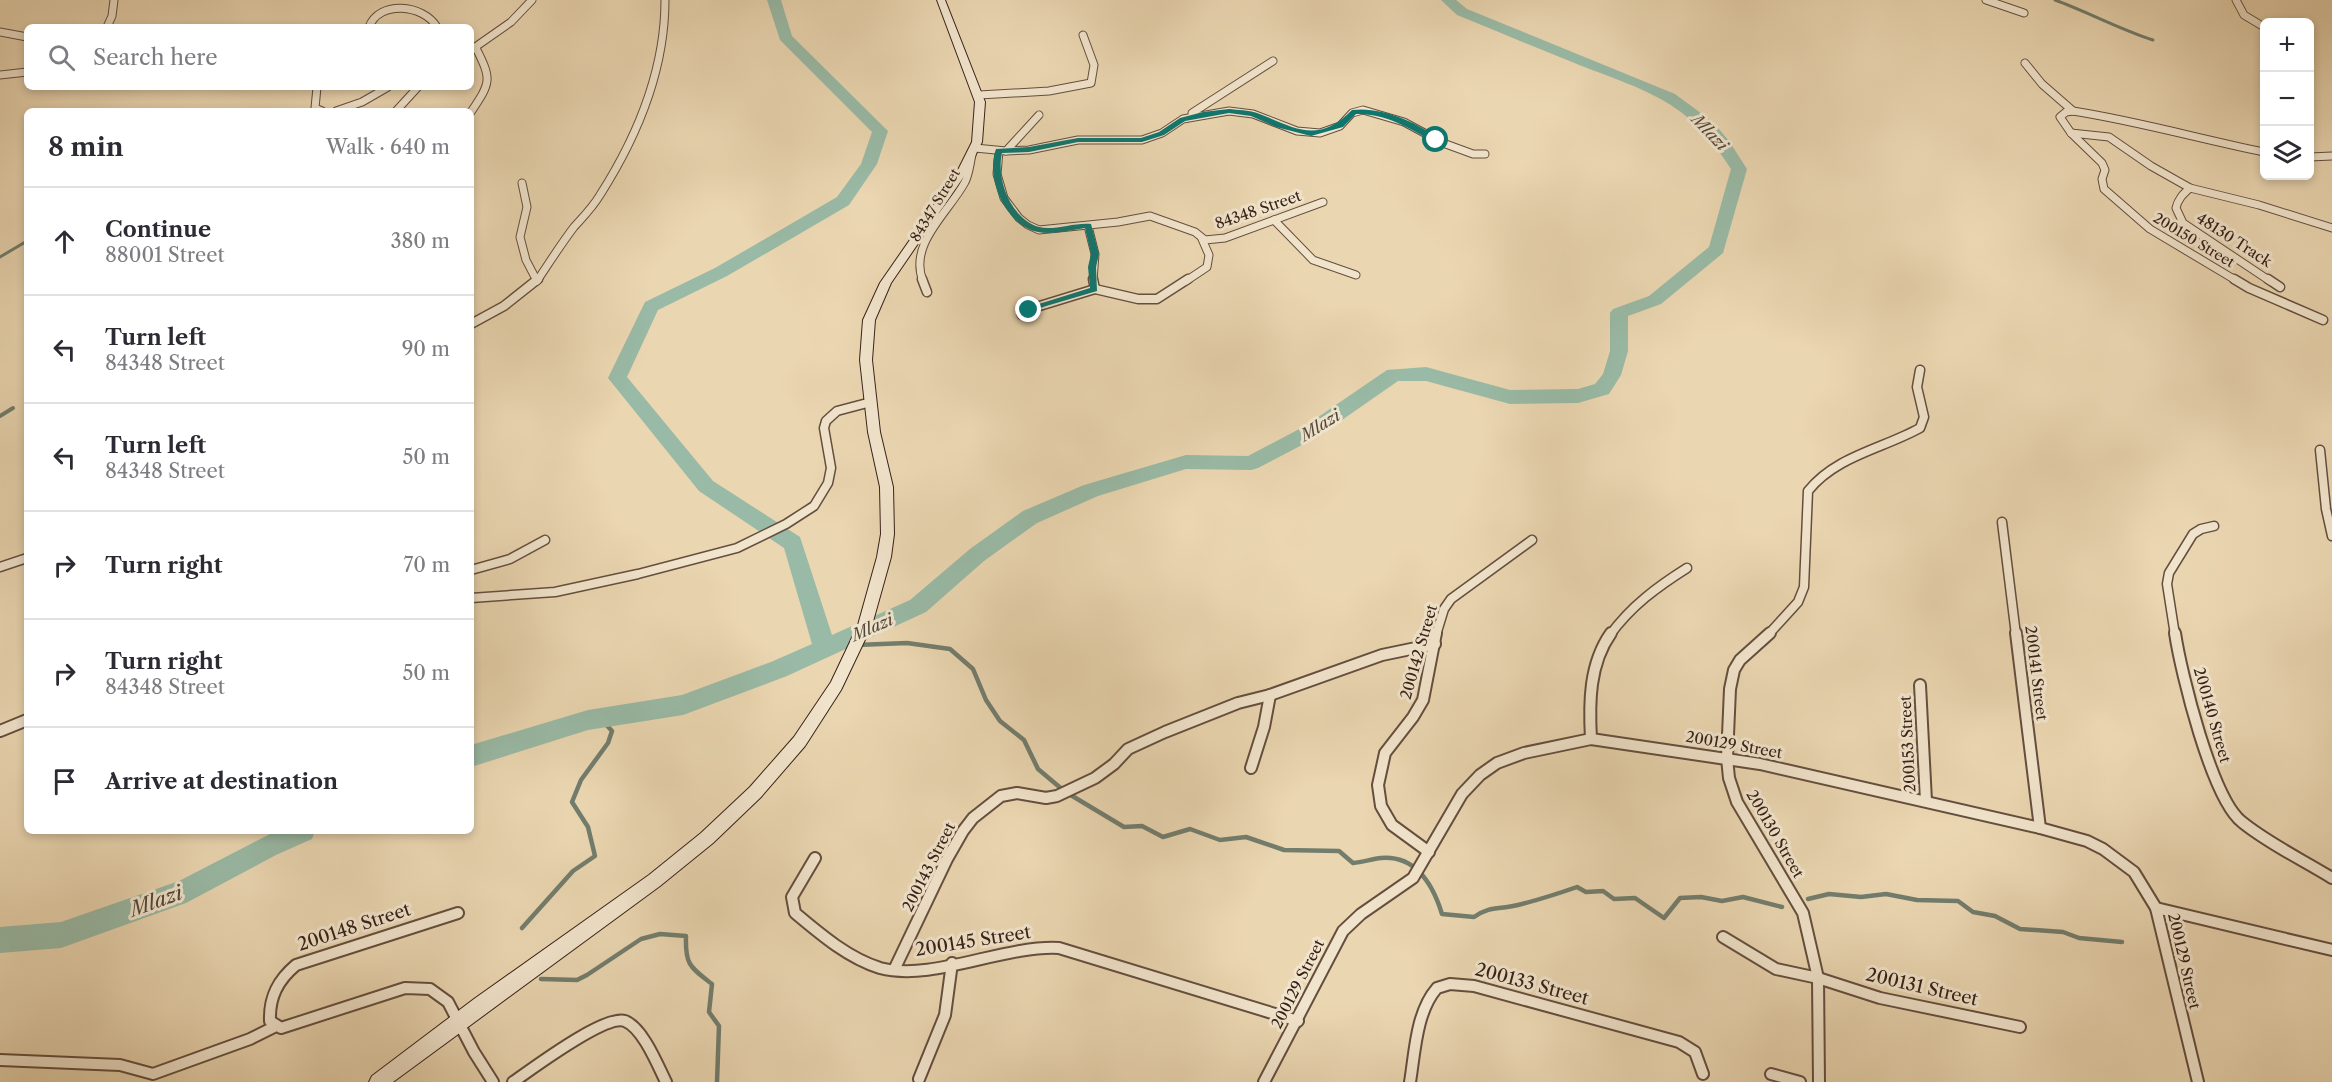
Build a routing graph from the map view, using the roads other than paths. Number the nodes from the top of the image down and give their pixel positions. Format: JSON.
{"nodes":[{"id":1,"x":114,"y":0,"type":"edge"},
{"id":2,"x":392,"y":0,"type":"edge"},
{"id":3,"x":532,"y":0,"type":"edge"},
{"id":4,"x":664,"y":0,"type":"edge"},
{"id":5,"x":941,"y":0,"type":"edge"},
{"id":6,"x":1986,"y":0,"type":"edge"},
{"id":7,"x":2236,"y":0,"type":"edge"},
{"id":8,"x":381,"y":4,"type":"dead end"},
{"id":9,"x":2024,"y":13,"type":"dead end"},
{"id":10,"x":108,"y":24,"type":"edge"},
{"id":11,"x":369,"y":24,"type":"edge"},
{"id":12,"x":435,"y":24,"type":"edge"},
{"id":13,"x":2260,"y":24,"type":"edge"},
{"id":14,"x":0,"y":32,"type":"edge"},
{"id":15,"x":1083,"y":34,"type":"dead end"},
{"id":16,"x":24,"y":36,"type":"edge"},
{"id":17,"x":474,"y":48,"type":"edge"},
{"id":18,"x":474,"y":51,"type":"edge"},
{"id":19,"x":1273,"y":61,"type":"dead end"},
{"id":20,"x":2025,"y":63,"type":"dead end"},
{"id":21,"x":24,"y":72,"type":"edge"},
{"id":22,"x":0,"y":75,"type":"edge"},
{"id":23,"x":317,"y":90,"type":"edge"},
{"id":24,"x":383,"y":90,"type":"edge"},
{"id":25,"x":415,"y":90,"type":"edge"},
{"id":26,"x":979,"y":95,"type":"junction"},
{"id":27,"x":319,"y":108,"type":"edge"},
{"id":28,"x":345,"y":108,"type":"edge"},
{"id":29,"x":399,"y":108,"type":"edge"},
{"id":30,"x":474,"y":108,"type":"edge"},
{"id":31,"x":2073,"y":111,"type":"junction"},
{"id":32,"x":1039,"y":115,"type":"dead end"},
{"id":33,"x":1192,"y":117,"type":"junction"},
{"id":34,"x":2070,"y":133,"type":"junction"},
{"id":35,"x":974,"y":151,"type":"junction"},
{"id":36,"x":1003,"y":151,"type":"junction"},
{"id":37,"x":2260,"y":151,"type":"edge"},
{"id":38,"x":1485,"y":154,"type":"dead end"},
{"id":39,"x":2332,"y":156,"type":"edge"},
{"id":40,"x":2314,"y":157,"type":"edge"},
{"id":41,"x":522,"y":183,"type":"dead end"},
{"id":42,"x":2190,"y":188,"type":"junction"},
{"id":43,"x":1323,"y":202,"type":"dead end"},
{"id":44,"x":1274,"y":220,"type":"junction"},
{"id":45,"x":1088,"y":226,"type":"junction"},
{"id":46,"x":2332,"y":228,"type":"edge"},
{"id":47,"x":1202,"y":239,"type":"junction"},
{"id":48,"x":1356,"y":275,"type":"dead end"},
{"id":49,"x":537,"y":281,"type":"junction"},
{"id":50,"x":2280,"y":286,"type":"dead end"},
{"id":51,"x":1095,"y":289,"type":"junction"},
{"id":52,"x":927,"y":292,"type":"dead end"},
{"id":53,"x":1022,"y":315,"type":"dead end"},
{"id":54,"x":2323,"y":320,"type":"dead end"},
{"id":55,"x":474,"y":322,"type":"edge"},
{"id":56,"x":1920,"y":370,"type":"dead end"},
{"id":57,"x":872,"y":402,"type":"junction"},
{"id":58,"x":2320,"y":450,"type":"dead end"},
{"id":59,"x":2002,"y":522,"type":"dead end"},
{"id":60,"x":2214,"y":526,"type":"dead end"},
{"id":61,"x":2332,"y":536,"type":"edge"},
{"id":62,"x":545,"y":540,"type":"dead end"},
{"id":63,"x":1532,"y":540,"type":"dead end"},
{"id":64,"x":24,"y":559,"type":"edge"},
{"id":65,"x":0,"y":567,"type":"edge"},
{"id":66,"x":1687,"y":568,"type":"dead end"},
{"id":67,"x":474,"y":570,"type":"edge"},
{"id":68,"x":474,"y":598,"type":"edge"},
{"id":69,"x":1435,"y":644,"type":"junction"},
{"id":70,"x":1920,"y":686,"type":"dead end"},
{"id":71,"x":1270,"y":695,"type":"junction"},
{"id":72,"x":24,"y":721,"type":"edge"},
{"id":73,"x":0,"y":730,"type":"edge"},
{"id":74,"x":1591,"y":739,"type":"junction"},
{"id":75,"x":1726,"y":758,"type":"junction"},
{"id":76,"x":1251,"y":768,"type":"dead end"},
{"id":77,"x":1926,"y":801,"type":"junction"},
{"id":78,"x":2040,"y":828,"type":"junction"},
{"id":79,"x":1427,"y":856,"type":"junction"},
{"id":80,"x":815,"y":858,"type":"dead end"},
{"id":81,"x":2332,"y":878,"type":"edge"},
{"id":82,"x":2156,"y":908,"type":"junction"},
{"id":83,"x":458,"y":913,"type":"dead end"},
{"id":84,"x":1723,"y":937,"type":"dead end"},
{"id":85,"x":2332,"y":950,"type":"edge"},
{"id":86,"x":952,"y":963,"type":"junction"},
{"id":87,"x":894,"y":970,"type":"junction"},
{"id":88,"x":1818,"y":978,"type":"junction"},
{"id":89,"x":457,"y":1021,"type":"junction"},
{"id":90,"x":1298,"y":1021,"type":"junction"},
{"id":91,"x":276,"y":1026,"type":"junction"},
{"id":92,"x":2020,"y":1027,"type":"dead end"},
{"id":93,"x":0,"y":1060,"type":"edge"},
{"id":94,"x":1703,"y":1074,"type":"dead end"},
{"id":95,"x":1771,"y":1074,"type":"dead end"},
{"id":96,"x":919,"y":1079,"type":"dead end"},
{"id":97,"x":378,"y":1082,"type":"edge"},
{"id":98,"x":493,"y":1082,"type":"edge"},
{"id":99,"x":513,"y":1082,"type":"edge"},
{"id":100,"x":666,"y":1082,"type":"edge"},
{"id":101,"x":1264,"y":1082,"type":"edge"},
{"id":102,"x":1410,"y":1082,"type":"edge"},
{"id":103,"x":1800,"y":1082,"type":"edge"},
{"id":104,"x":1819,"y":1082,"type":"edge"},
{"id":105,"x":2198,"y":1082,"type":"edge"}],
"edges":[{"from":1,"to":10,"type":"street"},
{"from":2,"to":12,"type":"street"},
{"from":3,"to":17,"type":"street"},
{"from":4,"to":49,"type":"street"},
{"from":5,"to":26,"type":"street"},
{"from":6,"to":9,"type":"street"},
{"from":7,"to":13,"type":"street"},
{"from":8,"to":11,"type":"street"},
{"from":14,"to":16,"type":"street"},
{"from":15,"to":26,"type":"street"},
{"from":18,"to":30,"type":"street"},
{"from":19,"to":33,"type":"street"},
{"from":20,"to":31,"type":"street"},
{"from":21,"to":22,"type":"street"},
{"from":23,"to":27,"type":"street"},
{"from":24,"to":28,"type":"street"},
{"from":25,"to":29,"type":"street"},
{"from":26,"to":35,"type":"street"},
{"from":31,"to":34,"type":"street"},
{"from":31,"to":37,"type":"street"},
{"from":32,"to":36,"type":"street"},
{"from":33,"to":36,"type":"street"},
{"from":33,"to":38,"type":"street"},
{"from":34,"to":42,"type":"street"},
{"from":34,"to":54,"type":"street","name":"200150 Street"},
{"from":35,"to":36,"type":"street"},
{"from":35,"to":52,"type":"street","name":"84347 Street"},
{"from":35,"to":57,"type":"street"},
{"from":36,"to":45,"type":"street","name":"84348 Street"},
{"from":39,"to":40,"type":"street"},
{"from":41,"to":49,"type":"street"},
{"from":42,"to":46,"type":"street","name":"48130 Track"},
{"from":42,"to":50,"type":"street","name":"48130 Track"},
{"from":43,"to":44,"type":"street","name":"84348 Street"},
{"from":44,"to":47,"type":"street","name":"84348 Street"},
{"from":44,"to":48,"type":"street"},
{"from":45,"to":47,"type":"street","name":"84348 Street"},
{"from":45,"to":51,"type":"street"},
{"from":47,"to":51,"type":"street","name":"84348 Street"},
{"from":49,"to":55,"type":"street"},
{"from":51,"to":53,"type":"street"},
{"from":56,"to":75,"type":"street","name":"200130 Street"},
{"from":57,"to":68,"type":"street"},
{"from":57,"to":89,"type":"street"},
{"from":58,"to":61,"type":"street"},
{"from":59,"to":78,"type":"street","name":"200141 Street"},
{"from":60,"to":81,"type":"street","name":"200140 Street"},
{"from":62,"to":67,"type":"street"},
{"from":63,"to":69,"type":"street","name":"200142 Street"},
{"from":64,"to":65,"type":"street"},
{"from":66,"to":74,"type":"street"},
{"from":69,"to":71,"type":"street","name":"200143 Street"},
{"from":69,"to":79,"type":"street","name":"200142 Street"},
{"from":70,"to":77,"type":"street","name":"200153 Street"},
{"from":71,"to":76,"type":"street"},
{"from":71,"to":87,"type":"street","name":"200143 Street"},
{"from":72,"to":73,"type":"street"},
{"from":74,"to":75,"type":"street","name":"200129 Street"},
{"from":74,"to":79,"type":"street","name":"200129 Street"},
{"from":75,"to":77,"type":"street","name":"200129 Street"},
{"from":75,"to":88,"type":"street","name":"200130 Street"},
{"from":77,"to":78,"type":"street","name":"200129 Street"},
{"from":78,"to":82,"type":"street","name":"200129 Street"},
{"from":79,"to":90,"type":"street","name":"200129 Street"},
{"from":80,"to":87,"type":"street","name":"200145 Street"},
{"from":82,"to":85,"type":"street"},
{"from":82,"to":105,"type":"street","name":"200129 Street"},
{"from":83,"to":91,"type":"street","name":"200148 Street"},
{"from":84,"to":88,"type":"street","name":"200131 Street"},
{"from":86,"to":87,"type":"street","name":"200145 Street"},
{"from":86,"to":90,"type":"street","name":"200145 Street"},
{"from":86,"to":96,"type":"street"},
{"from":88,"to":92,"type":"street","name":"200131 Street"},
{"from":88,"to":104,"type":"street","name":"200130 Street"},
{"from":89,"to":91,"type":"street"},
{"from":89,"to":97,"type":"street"},
{"from":89,"to":98,"type":"street"},
{"from":90,"to":101,"type":"street","name":"200129 Street"},
{"from":91,"to":93,"type":"street"},
{"from":94,"to":102,"type":"street","name":"200133 Street"},
{"from":95,"to":103,"type":"street"},
{"from":99,"to":100,"type":"street"}]}
